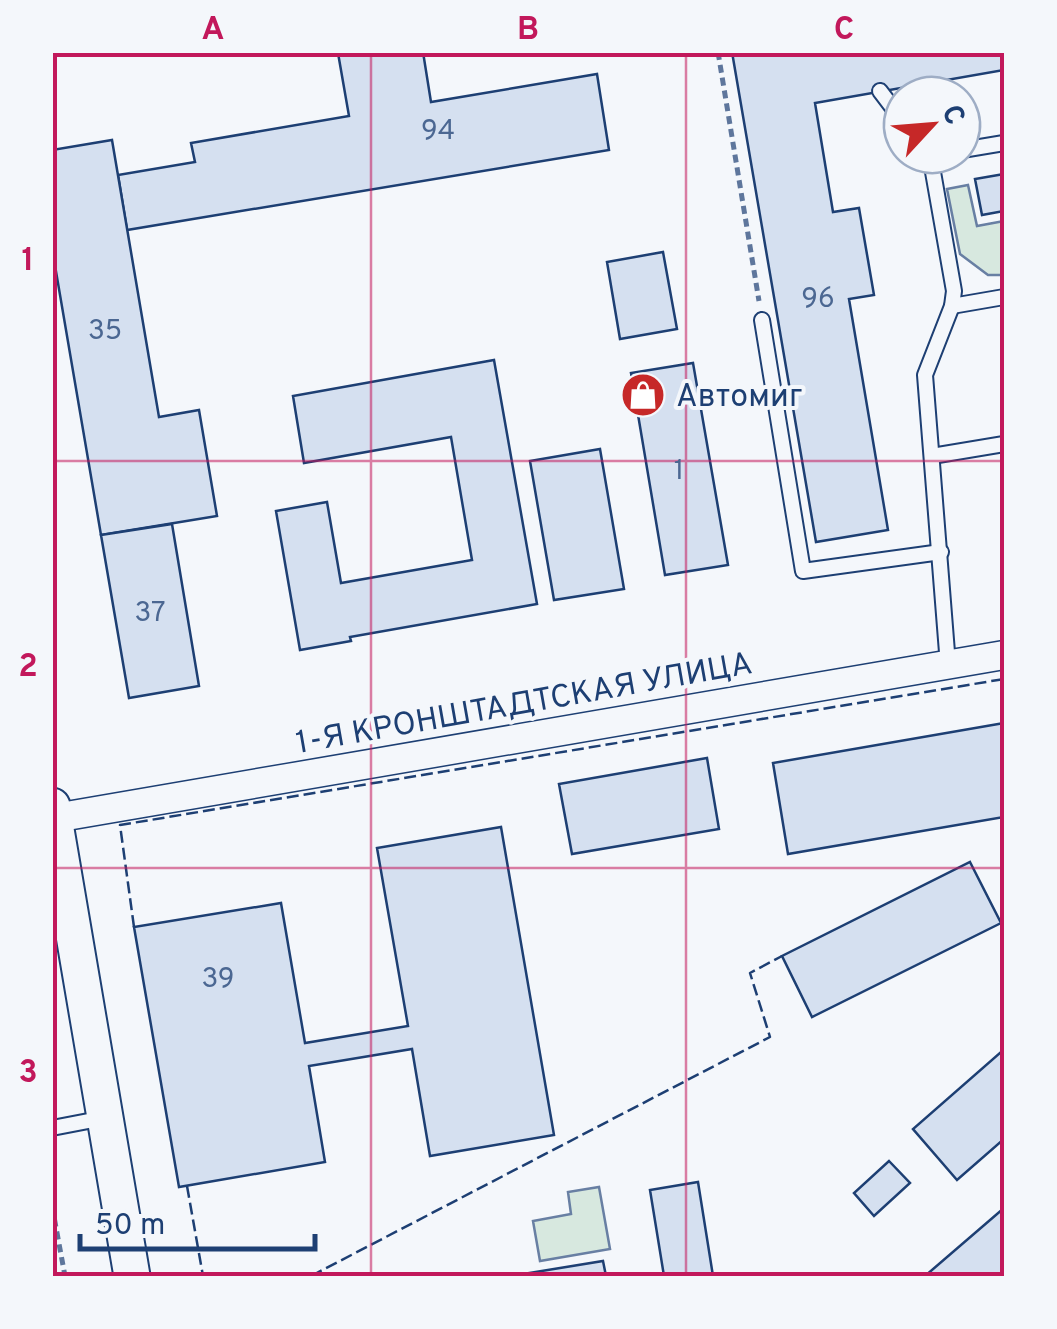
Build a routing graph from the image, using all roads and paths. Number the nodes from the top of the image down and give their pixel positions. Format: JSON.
{"nodes":[{"id":1,"x":718,"y":52,"type":"edge"},
{"id":2,"x":880,"y":92,"type":"dead end"},
{"id":3,"x":882,"y":95,"type":"edge"},
{"id":4,"x":934,"y":175,"type":"edge"},
{"id":5,"x":1004,"y":297,"type":"edge"},
{"id":6,"x":952,"y":306,"type":"junction"},
{"id":7,"x":762,"y":320,"type":"joint"},
{"id":8,"x":1004,"y":444,"type":"edge"},
{"id":9,"x":932,"y":456,"type":"junction"},
{"id":10,"x":941,"y":552,"type":"junction"},
{"id":11,"x":1004,"y":656,"type":"edge"},
{"id":12,"x":948,"y":665,"type":"junction"},
{"id":13,"x":54,"y":812,"type":"edge"},
{"id":14,"x":62,"y":914,"type":"edge"},
{"id":15,"x":105,"y":1118,"type":"junction"},
{"id":16,"x":52,"y":1128,"type":"edge"},
{"id":17,"x":52,"y":1206,"type":"edge"},
{"id":18,"x":65,"y":1276,"type":"edge"},
{"id":19,"x":132,"y":1276,"type":"edge"}],
"edges":[{"from":1,"to":7,"type":"path"},
{"from":2,"to":3,"type":"lane"},
{"from":4,"to":6,"type":"lane"},
{"from":5,"to":6,"type":"lane"},
{"from":6,"to":9,"type":"lane"},
{"from":7,"to":10,"type":"lane"},
{"from":8,"to":9,"type":"lane"},
{"from":9,"to":10,"type":"lane"},
{"from":10,"to":12,"type":"lane"},
{"from":11,"to":12,"type":"street","name":"1-Я КРОНШТАДТСКАЯ УЛИЦА"},
{"from":12,"to":13,"type":"street","name":"1-Я КРОНШТАДТСКАЯ УЛИЦА"},
{"from":13,"to":14,"type":"street"},
{"from":14,"to":15,"type":"street"},
{"from":15,"to":16,"type":"lane"},
{"from":15,"to":19,"type":"street"},
{"from":17,"to":18,"type":"path"}]}
